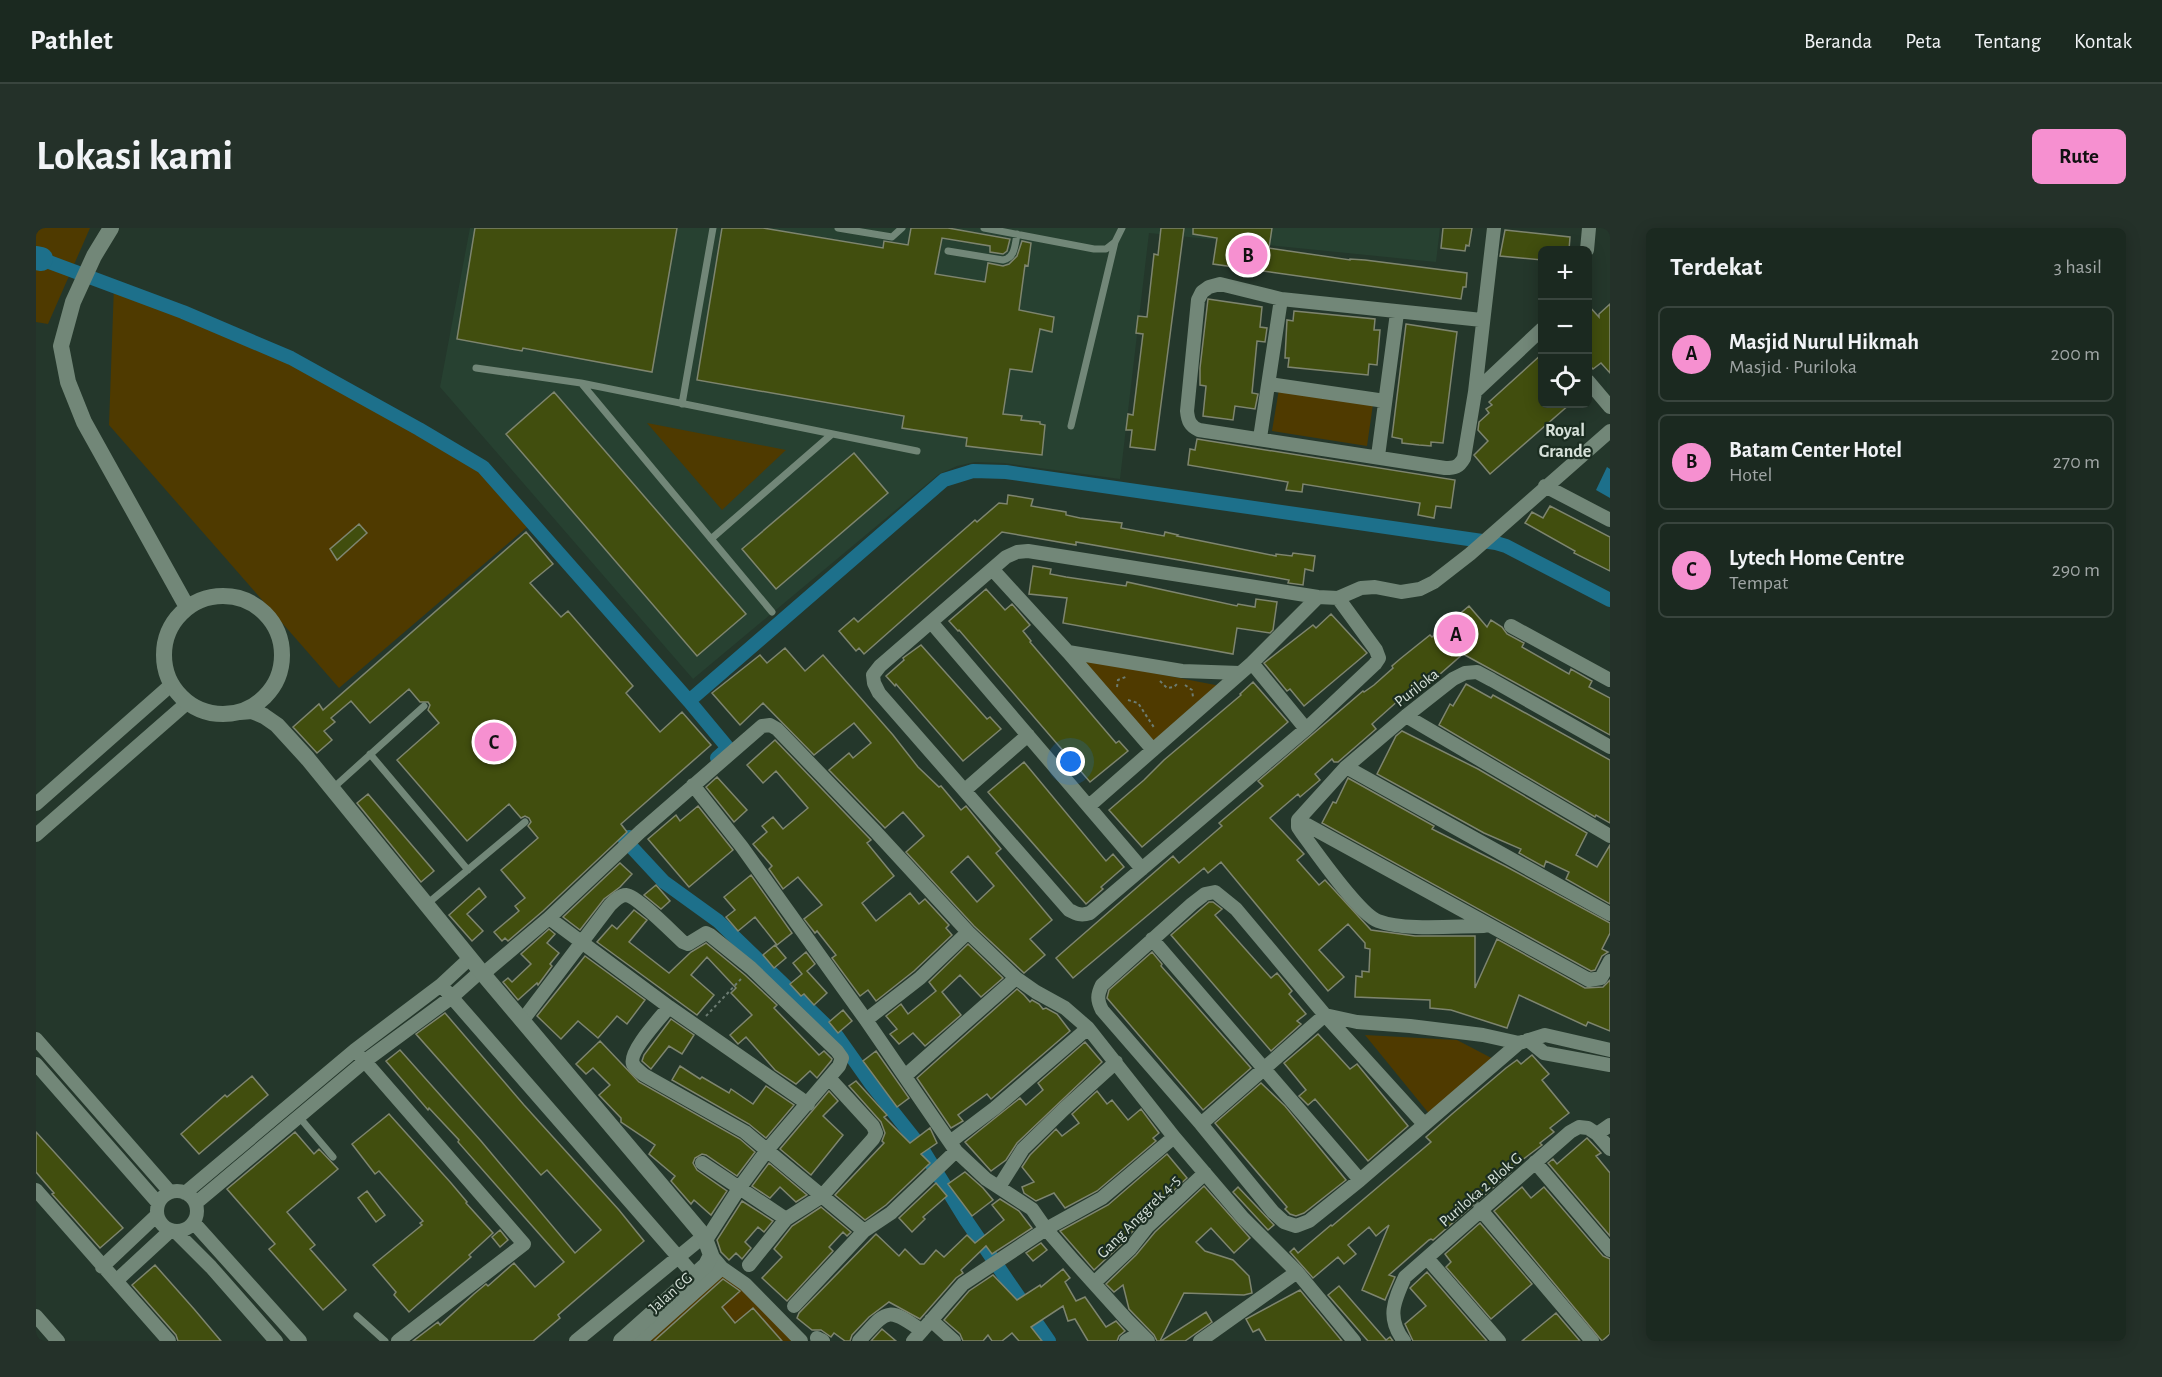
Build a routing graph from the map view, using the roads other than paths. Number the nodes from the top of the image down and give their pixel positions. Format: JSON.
{"nodes":[{"id":1,"x":111,"y":228,"type":"edge"},
{"id":2,"x":713,"y":228,"type":"edge"},
{"id":3,"x":838,"y":228,"type":"edge"},
{"id":4,"x":903,"y":228,"type":"edge"},
{"id":5,"x":984,"y":228,"type":"edge"},
{"id":6,"x":1122,"y":228,"type":"edge"},
{"id":7,"x":1494,"y":228,"type":"edge"},
{"id":8,"x":1589,"y":228,"type":"edge"},
{"id":9,"x":1017,"y":234,"type":"junction"},
{"id":10,"x":1115,"y":242,"type":"junction"},
{"id":11,"x":1587,"y":246,"type":"edge"},
{"id":12,"x":948,"y":251,"type":"dead end"},
{"id":13,"x":1281,"y":299,"type":"junction"},
{"id":14,"x":1397,"y":313,"type":"junction"},
{"id":15,"x":1482,"y":320,"type":"junction"},
{"id":16,"x":1538,"y":333,"type":"edge"},
{"id":17,"x":476,"y":368,"type":"dead end"},
{"id":18,"x":581,"y":383,"type":"junction"},
{"id":19,"x":1269,"y":384,"type":"junction"},
{"id":20,"x":1592,"y":387,"type":"edge"},
{"id":21,"x":1475,"y":392,"type":"junction"},
{"id":22,"x":1385,"y":401,"type":"junction"},
{"id":23,"x":682,"y":404,"type":"junction"},
{"id":24,"x":1610,"y":407,"type":"edge"},
{"id":25,"x":1071,"y":426,"type":"dead end"},
{"id":26,"x":1610,"y":431,"type":"edge"},
{"id":27,"x":832,"y":434,"type":"junction"},
{"id":28,"x":1260,"y":438,"type":"junction"},
{"id":29,"x":917,"y":451,"type":"dead end"},
{"id":30,"x":1378,"y":456,"type":"junction"},
{"id":31,"x":1545,"y":486,"type":"junction"},
{"id":32,"x":1610,"y":520,"type":"edge"},
{"id":33,"x":711,"y":539,"type":"junction"},
{"id":34,"x":993,"y":570,"type":"junction"},
{"id":35,"x":1318,"y":597,"type":"junction"},
{"id":36,"x":1338,"y":598,"type":"junction"},
{"id":37,"x":187,"y":607,"type":"junction"},
{"id":38,"x":772,"y":612,"type":"dead end"},
{"id":39,"x":931,"y":622,"type":"junction"},
{"id":40,"x":1511,"y":626,"type":"dead end"},
{"id":41,"x":1068,"y":652,"type":"junction"},
{"id":42,"x":1252,"y":663,"type":"junction"},
{"id":43,"x":1240,"y":673,"type":"junction"},
{"id":44,"x":1610,"y":680,"type":"edge"},
{"id":45,"x":172,"y":684,"type":"junction"},
{"id":46,"x":272,"y":689,"type":"junction"},
{"id":47,"x":188,"y":702,"type":"junction"},
{"id":48,"x":424,"y":706,"type":"dead end"},
{"id":49,"x":240,"y":712,"type":"junction"},
{"id":50,"x":1406,"y":716,"type":"junction"},
{"id":51,"x":277,"y":725,"type":"junction"},
{"id":52,"x":1306,"y":729,"type":"junction"},
{"id":53,"x":1028,"y":735,"type":"junction"},
{"id":54,"x":1610,"y":747,"type":"edge"},
{"id":55,"x":1153,"y":750,"type":"junction"},
{"id":56,"x":370,"y":754,"type":"junction"},
{"id":57,"x":1346,"y":767,"type":"junction"},
{"id":58,"x":693,"y":785,"type":"junction"},
{"id":59,"x":331,"y":789,"type":"junction"},
{"id":60,"x":966,"y":790,"type":"junction"},
{"id":61,"x":36,"y":804,"type":"edge"},
{"id":62,"x":1089,"y":806,"type":"junction"},
{"id":63,"x":1298,"y":820,"type":"junction"},
{"id":64,"x":525,"y":822,"type":"dead end"},
{"id":65,"x":36,"y":835,"type":"edge"},
{"id":66,"x":1610,"y":836,"type":"edge"},
{"id":67,"x":1142,"y":869,"type":"junction"},
{"id":68,"x":468,"y":870,"type":"junction"},
{"id":69,"x":427,"y":904,"type":"junction"},
{"id":70,"x":1610,"y":914,"type":"edge"},
{"id":71,"x":549,"y":918,"type":"junction"},
{"id":72,"x":1488,"y":926,"type":"junction"},
{"id":73,"x":968,"y":932,"type":"junction"},
{"id":74,"x":1152,"y":939,"type":"junction"},
{"id":75,"x":581,"y":942,"type":"junction"},
{"id":76,"x":1608,"y":965,"type":"edge"},
{"id":77,"x":478,"y":968,"type":"junction"},
{"id":78,"x":1016,"y":978,"type":"junction"},
{"id":79,"x":441,"y":985,"type":"junction"},
{"id":80,"x":452,"y":997,"type":"junction"},
{"id":81,"x":669,"y":1007,"type":"junction"},
{"id":82,"x":1325,"y":1015,"type":"junction"},
{"id":83,"x":866,"y":1020,"type":"junction"},
{"id":84,"x":522,"y":1021,"type":"junction"},
{"id":85,"x":1088,"y":1028,"type":"junction"},
{"id":86,"x":36,"y":1039,"type":"edge"},
{"id":87,"x":1523,"y":1042,"type":"junction"},
{"id":88,"x":355,"y":1050,"type":"junction"},
{"id":89,"x":1610,"y":1050,"type":"edge"},
{"id":90,"x":365,"y":1062,"type":"junction"},
{"id":91,"x":1116,"y":1062,"type":"junction"},
{"id":92,"x":36,"y":1064,"type":"edge"},
{"id":93,"x":1610,"y":1065,"type":"edge"},
{"id":94,"x":1264,"y":1069,"type":"junction"},
{"id":95,"x":905,"y":1076,"type":"junction"},
{"id":96,"x":830,"y":1079,"type":"junction"},
{"id":97,"x":808,"y":1104,"type":"junction"},
{"id":98,"x":300,"y":1118,"type":"junction"},
{"id":99,"x":1201,"y":1124,"type":"junction"},
{"id":100,"x":1424,"y":1124,"type":"junction"},
{"id":101,"x":1610,"y":1125,"type":"edge"},
{"id":102,"x":1597,"y":1134,"type":"junction"},
{"id":103,"x":1174,"y":1137,"type":"junction"},
{"id":104,"x":953,"y":1146,"type":"junction"},
{"id":105,"x":768,"y":1149,"type":"junction"},
{"id":106,"x":1610,"y":1149,"type":"edge"},
{"id":107,"x":333,"y":1157,"type":"dead end"},
{"id":108,"x":1535,"y":1162,"type":"junction"},
{"id":109,"x":702,"y":1163,"type":"dead end"},
{"id":110,"x":1205,"y":1173,"type":"junction"},
{"id":111,"x":1360,"y":1180,"type":"junction"},
{"id":112,"x":740,"y":1187,"type":"junction"},
{"id":113,"x":999,"y":1187,"type":"junction"},
{"id":114,"x":36,"y":1190,"type":"edge"},
{"id":115,"x":170,"y":1192,"type":"junction"},
{"id":116,"x":185,"y":1193,"type":"junction"},
{"id":117,"x":822,"y":1196,"type":"junction"},
{"id":118,"x":196,"y":1203,"type":"junction"},
{"id":119,"x":157,"y":1209,"type":"junction"},
{"id":120,"x":1480,"y":1209,"type":"junction"},
{"id":121,"x":786,"y":1219,"type":"junction"},
{"id":122,"x":194,"y":1223,"type":"junction"},
{"id":123,"x":1047,"y":1230,"type":"junction"},
{"id":124,"x":173,"y":1231,"type":"junction"},
{"id":125,"x":864,"y":1231,"type":"junction"},
{"id":126,"x":711,"y":1250,"type":"junction"},
{"id":127,"x":1610,"y":1250,"type":"edge"},
{"id":128,"x":679,"y":1257,"type":"junction"},
{"id":129,"x":1426,"y":1258,"type":"junction"},
{"id":130,"x":749,"y":1265,"type":"dead end"},
{"id":131,"x":102,"y":1267,"type":"junction"},
{"id":132,"x":1297,"y":1272,"type":"junction"},
{"id":133,"x":694,"y":1275,"type":"junction"},
{"id":134,"x":116,"y":1281,"type":"junction"},
{"id":135,"x":1094,"y":1282,"type":"junction"},
{"id":136,"x":794,"y":1306,"type":"dead end"},
{"id":137,"x":36,"y":1316,"type":"edge"},
{"id":138,"x":357,"y":1316,"type":"dead end"},
{"id":139,"x":922,"y":1330,"type":"edge"},
{"id":140,"x":1144,"y":1337,"type":"edge"},
{"id":141,"x":58,"y":1341,"type":"edge"},
{"id":142,"x":169,"y":1341,"type":"edge"},
{"id":143,"x":276,"y":1341,"type":"edge"},
{"id":144,"x":300,"y":1341,"type":"edge"},
{"id":145,"x":385,"y":1341,"type":"edge"},
{"id":146,"x":398,"y":1341,"type":"edge"},
{"id":147,"x":576,"y":1341,"type":"edge"},
{"id":148,"x":621,"y":1341,"type":"edge"},
{"id":149,"x":640,"y":1341,"type":"edge"},
{"id":150,"x":801,"y":1341,"type":"edge"},
{"id":151,"x":859,"y":1341,"type":"edge"},
{"id":152,"x":954,"y":1341,"type":"edge"},
{"id":153,"x":1126,"y":1341,"type":"edge"},
{"id":154,"x":1200,"y":1341,"type":"edge"},
{"id":155,"x":1354,"y":1341,"type":"edge"},
{"id":156,"x":1404,"y":1341,"type":"edge"},
{"id":157,"x":1500,"y":1341,"type":"edge"},
{"id":158,"x":1592,"y":1341,"type":"edge"}],
"edges":[{"from":1,"to":37,"type":"street"},
{"from":2,"to":23,"type":"lane"},
{"from":3,"to":4,"type":"lane"},
{"from":5,"to":9,"type":"lane"},
{"from":6,"to":10,"type":"lane"},
{"from":7,"to":15,"type":"street"},
{"from":8,"to":11,"type":"street"},
{"from":9,"to":10,"type":"lane"},
{"from":9,"to":12,"type":"lane"},
{"from":10,"to":25,"type":"lane"},
{"from":13,"to":14,"type":"street"},
{"from":13,"to":19,"type":"street"},
{"from":13,"to":28,"type":"street"},
{"from":14,"to":15,"type":"street"},
{"from":14,"to":22,"type":"street"},
{"from":15,"to":21,"type":"street"},
{"from":16,"to":21,"type":"street"},
{"from":17,"to":18,"type":"lane"},
{"from":18,"to":23,"type":"lane"},
{"from":18,"to":33,"type":"lane"},
{"from":19,"to":22,"type":"street"},
{"from":19,"to":28,"type":"street"},
{"from":20,"to":24,"type":"street"},
{"from":21,"to":30,"type":"street"},
{"from":22,"to":30,"type":"street"},
{"from":23,"to":27,"type":"lane"},
{"from":26,"to":31,"type":"street"},
{"from":27,"to":29,"type":"lane"},
{"from":27,"to":33,"type":"lane"},
{"from":28,"to":30,"type":"street"},
{"from":31,"to":32,"type":"street"},
{"from":31,"to":36,"type":"street"},
{"from":33,"to":38,"type":"lane"},
{"from":34,"to":35,"type":"street"},
{"from":34,"to":39,"type":"street"},
{"from":34,"to":41,"type":"street"},
{"from":35,"to":36,"type":"street"},
{"from":35,"to":42,"type":"street"},
{"from":36,"to":52,"type":"street"},
{"from":37,"to":45,"type":"street"},
{"from":37,"to":46,"type":"street"},
{"from":39,"to":53,"type":"street"},
{"from":39,"to":60,"type":"street"},
{"from":40,"to":44,"type":"street"},
{"from":41,"to":43,"type":"street"},
{"from":41,"to":55,"type":"street"},
{"from":42,"to":43,"type":"street"},
{"from":42,"to":52,"type":"street"},
{"from":43,"to":55,"type":"street"},
{"from":45,"to":47,"type":"street"},
{"from":45,"to":61,"type":"street"},
{"from":46,"to":49,"type":"street"},
{"from":46,"to":51,"type":"street"},
{"from":47,"to":49,"type":"street"},
{"from":47,"to":65,"type":"street"},
{"from":48,"to":56,"type":"lane"},
{"from":49,"to":51,"type":"street"},
{"from":50,"to":54,"type":"street","name":"Puriloka"},
{"from":50,"to":57,"type":"street","name":"Puriloka"},
{"from":50,"to":66,"type":"street"},
{"from":51,"to":59,"type":"street"},
{"from":52,"to":67,"type":"street"},
{"from":53,"to":60,"type":"street"},
{"from":53,"to":62,"type":"street"},
{"from":55,"to":62,"type":"street"},
{"from":56,"to":59,"type":"lane"},
{"from":56,"to":68,"type":"lane"},
{"from":57,"to":63,"type":"street","name":"Puriloka"},
{"from":57,"to":70,"type":"street"},
{"from":58,"to":71,"type":"street"},
{"from":58,"to":73,"type":"street"},
{"from":58,"to":83,"type":"street"},
{"from":59,"to":69,"type":"street"},
{"from":60,"to":67,"type":"street"},
{"from":62,"to":67,"type":"street"},
{"from":63,"to":72,"type":"street"},
{"from":63,"to":72,"type":"street"},
{"from":64,"to":68,"type":"lane"},
{"from":68,"to":69,"type":"lane"},
{"from":69,"to":77,"type":"street"},
{"from":71,"to":75,"type":"street"},
{"from":71,"to":77,"type":"street"},
{"from":72,"to":76,"type":"street"},
{"from":73,"to":78,"type":"street"},
{"from":73,"to":83,"type":"street"},
{"from":74,"to":82,"type":"street"},
{"from":74,"to":94,"type":"street"},
{"from":74,"to":99,"type":"street"},
{"from":75,"to":81,"type":"street"},
{"from":75,"to":84,"type":"street"},
{"from":75,"to":96,"type":"street"},
{"from":77,"to":79,"type":"street"},
{"from":77,"to":80,"type":"street"},
{"from":77,"to":84,"type":"street"},
{"from":78,"to":85,"type":"street"},
{"from":78,"to":95,"type":"street"},
{"from":79,"to":80,"type":"street"},
{"from":79,"to":88,"type":"street"},
{"from":80,"to":90,"type":"street"},
{"from":80,"to":128,"type":"street"},
{"from":81,"to":97,"type":"street"},
{"from":81,"to":105,"type":"street"},
{"from":82,"to":87,"type":"street"},
{"from":82,"to":94,"type":"street"},
{"from":82,"to":100,"type":"street"},
{"from":83,"to":95,"type":"street"},
{"from":84,"to":126,"type":"street"},
{"from":85,"to":91,"type":"street"},
{"from":85,"to":104,"type":"street"},
{"from":86,"to":115,"type":"street"},
{"from":87,"to":89,"type":"street"},
{"from":87,"to":93,"type":"street"},
{"from":87,"to":100,"type":"street"},
{"from":88,"to":90,"type":"street"},
{"from":88,"to":116,"type":"street"},
{"from":90,"to":98,"type":"street"},
{"from":90,"to":146,"type":"street"},
{"from":91,"to":103,"type":"street"},
{"from":91,"to":113,"type":"street"},
{"from":92,"to":119,"type":"street"},
{"from":94,"to":99,"type":"street"},
{"from":94,"to":111,"type":"street"},
{"from":95,"to":104,"type":"street"},
{"from":96,"to":97,"type":"street"},
{"from":96,"to":117,"type":"street"},
{"from":97,"to":105,"type":"street"},
{"from":98,"to":107,"type":"lane"},
{"from":98,"to":118,"type":"street"},
{"from":99,"to":111,"type":"street"},
{"from":100,"to":111,"type":"street"},
{"from":101,"to":102,"type":"street"},
{"from":102,"to":106,"type":"street"},
{"from":102,"to":108,"type":"street","name":"Puriloka 2 Blok G"},
{"from":103,"to":110,"type":"street"},
{"from":103,"to":123,"type":"street"},
{"from":104,"to":113,"type":"street"},
{"from":104,"to":125,"type":"street"},
{"from":105,"to":112,"type":"street"},
{"from":105,"to":117,"type":"street"},
{"from":108,"to":120,"type":"street","name":"Puriloka 2 Blok G"},
{"from":108,"to":127,"type":"street"},
{"from":109,"to":112,"type":"street"},
{"from":110,"to":132,"type":"street"},
{"from":110,"to":135,"type":"street","name":"Gang Anggrek 4-5"},
{"from":112,"to":121,"type":"street"},
{"from":112,"to":126,"type":"street"},
{"from":113,"to":123,"type":"street"},
{"from":114,"to":131,"type":"street"},
{"from":115,"to":116,"type":"street"},
{"from":115,"to":119,"type":"street"},
{"from":116,"to":118,"type":"street"},
{"from":117,"to":121,"type":"street"},
{"from":117,"to":125,"type":"street"},
{"from":118,"to":122,"type":"street"},
{"from":119,"to":124,"type":"street"},
{"from":119,"to":131,"type":"street"},
{"from":120,"to":129,"type":"street","name":"Puriloka 2 Blok G"},
{"from":120,"to":158,"type":"street"},
{"from":121,"to":130,"type":"street"},
{"from":122,"to":124,"type":"street"},
{"from":122,"to":144,"type":"street"},
{"from":123,"to":135,"type":"street"},
{"from":123,"to":139,"type":"street"},
{"from":124,"to":134,"type":"street"},
{"from":124,"to":143,"type":"street"},
{"from":125,"to":136,"type":"street"},
{"from":126,"to":128,"type":"street"},
{"from":126,"to":133,"type":"street"},
{"from":126,"to":149,"type":"street","name":"Jalan CG"},
{"from":126,"to":150,"type":"street"},
{"from":128,"to":133,"type":"street"},
{"from":128,"to":147,"type":"street"},
{"from":129,"to":156,"type":"street","name":"Puriloka 2 Blok G"},
{"from":129,"to":157,"type":"street"},
{"from":131,"to":134,"type":"street"},
{"from":132,"to":154,"type":"street"},
{"from":132,"to":155,"type":"street"},
{"from":133,"to":148,"type":"street"},
{"from":134,"to":142,"type":"street"},
{"from":135,"to":140,"type":"street"},
{"from":137,"to":141,"type":"street"},
{"from":138,"to":145,"type":"lane"},
{"from":139,"to":151,"type":"street"},
{"from":139,"to":152,"type":"street"},
{"from":140,"to":153,"type":"street"}]}
